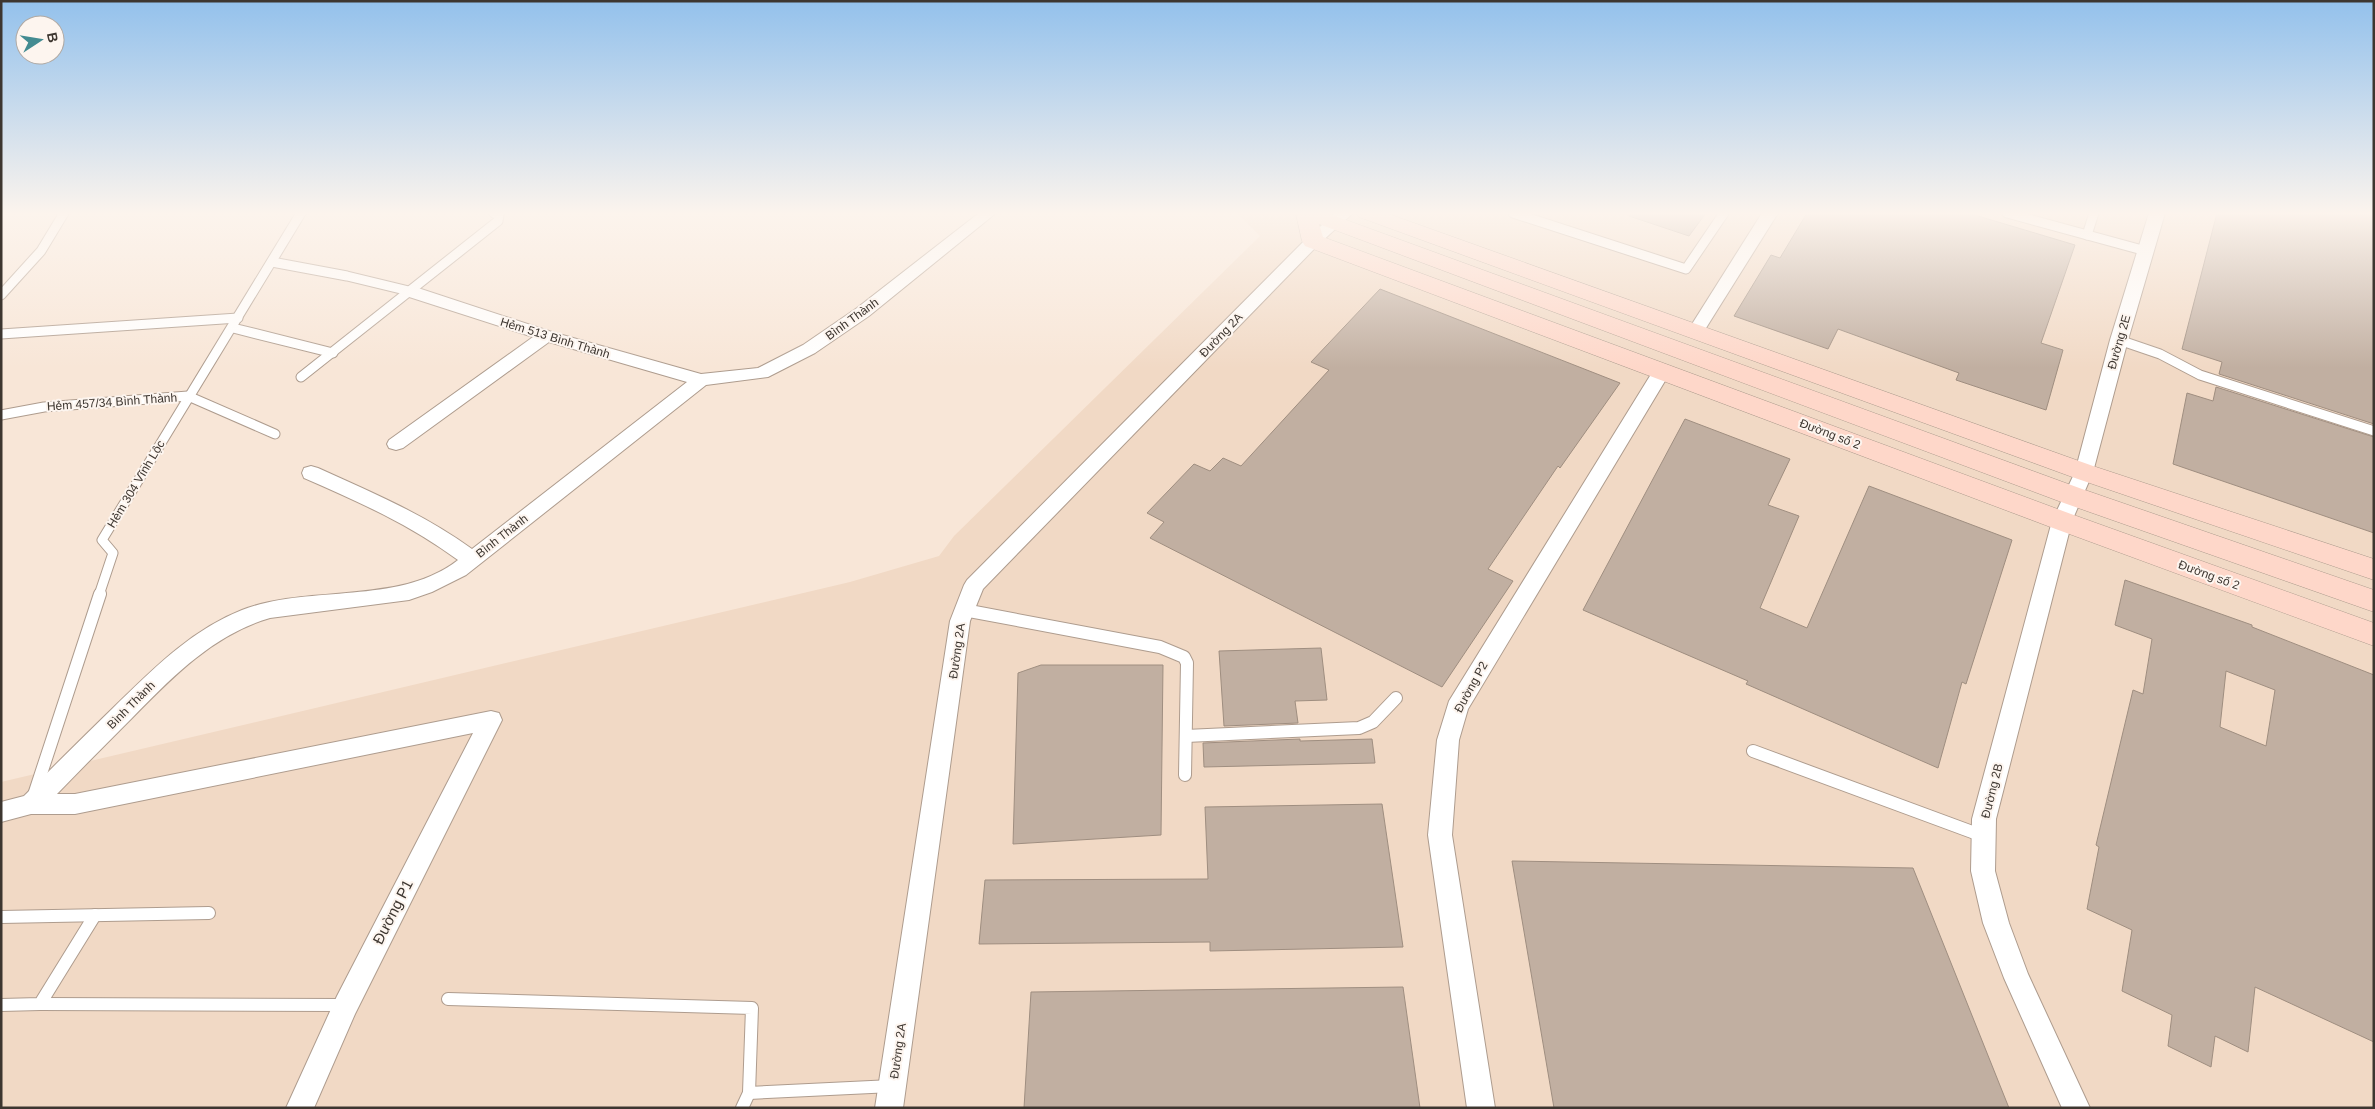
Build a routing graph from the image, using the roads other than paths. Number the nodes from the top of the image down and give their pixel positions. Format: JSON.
{"nodes":[{"id":1,"x":28,"y":265,"type":"edge"},
{"id":2,"x":270,"y":265,"type":"edge"},
{"id":3,"x":287,"y":265,"type":"edge"},
{"id":4,"x":442,"y":265,"type":"edge"},
{"id":5,"x":923,"y":265,"type":"edge"},
{"id":6,"x":1290,"y":265,"type":"edge"},
{"id":7,"x":1377,"y":265,"type":"edge"},
{"id":8,"x":1446,"y":265,"type":"edge"},
{"id":9,"x":1509,"y":265,"type":"edge"},
{"id":10,"x":1673,"y":265,"type":"edge"},
{"id":11,"x":1689,"y":265,"type":"edge"},
{"id":12,"x":1737,"y":265,"type":"edge"},
{"id":13,"x":2142,"y":265,"type":"edge"},
{"id":14,"x":409,"y":291,"type":"junction"},
{"id":15,"x":1,"y":295,"type":"edge"},
{"id":16,"x":238,"y":318,"type":"junction"},
{"id":17,"x":233,"y":328,"type":"junction"},
{"id":18,"x":1695,"y":332,"type":"junction"},
{"id":19,"x":1,"y":334,"type":"edge"},
{"id":20,"x":546,"y":336,"type":"junction"},
{"id":21,"x":2119,"y":340,"type":"junction"},
{"id":22,"x":333,"y":353,"type":"junction"},
{"id":23,"x":1662,"y":371,"type":"junction"},
{"id":24,"x":301,"y":377,"type":"dead end"},
{"id":25,"x":702,"y":380,"type":"junction"},
{"id":26,"x":188,"y":396,"type":"junction"},
{"id":27,"x":1,"y":415,"type":"edge"},
{"id":28,"x":2374,"y":431,"type":"edge"},
{"id":29,"x":275,"y":434,"type":"dead end"},
{"id":30,"x":396,"y":444,"type":"dead end"},
{"id":31,"x":2084,"y":472,"type":"junction"},
{"id":32,"x":311,"y":473,"type":"dead end"},
{"id":33,"x":2074,"y":496,"type":"junction"},
{"id":34,"x":2062,"y":521,"type":"junction"},
{"id":35,"x":472,"y":560,"type":"junction"},
{"id":36,"x":2374,"y":570,"type":"edge"},
{"id":37,"x":2374,"y":601,"type":"edge"},
{"id":38,"x":964,"y":610,"type":"junction"},
{"id":39,"x":2374,"y":635,"type":"edge"},
{"id":40,"x":1396,"y":698,"type":"dead end"},
{"id":41,"x":1186,"y":736,"type":"junction"},
{"id":42,"x":1753,"y":751,"type":"dead end"},
{"id":43,"x":1185,"y":775,"type":"dead end"},
{"id":44,"x":31,"y":804,"type":"junction"},
{"id":45,"x":1,"y":812,"type":"edge"},
{"id":46,"x":1984,"y":836,"type":"junction"},
{"id":47,"x":209,"y":913,"type":"dead end"},
{"id":48,"x":95,"y":915,"type":"junction"},
{"id":49,"x":1,"y":917,"type":"edge"},
{"id":50,"x":448,"y":999,"type":"dead end"},
{"id":51,"x":40,"y":1004,"type":"junction"},
{"id":52,"x":1,"y":1005,"type":"edge"},
{"id":53,"x":346,"y":1005,"type":"junction"},
{"id":54,"x":749,"y":1093,"type":"junction"},
{"id":55,"x":891,"y":1097,"type":"edge"},
{"id":56,"x":300,"y":1108,"type":"edge"},
{"id":57,"x":742,"y":1108,"type":"edge"},
{"id":58,"x":1481,"y":1108,"type":"edge"},
{"id":59,"x":2076,"y":1108,"type":"edge"}],
"edges":[{"from":1,"to":15,"type":"lane"},
{"from":2,"to":16,"type":"lane","name":"Hẻm 304 Vĩnh Lộc"},
{"from":3,"to":14,"type":"lane"},
{"from":4,"to":14,"type":"lane"},
{"from":5,"to":25,"type":"street","name":"Bình Thành"},
{"from":6,"to":38,"type":"street","name":"Đường 2A"},
{"from":7,"to":23,"type":"main road","name":"Đường số 2"},
{"from":8,"to":33,"type":"main road","name":"Đường số 2"},
{"from":9,"to":18,"type":"main road"},
{"from":10,"to":11,"type":"lane"},
{"from":12,"to":18,"type":"street"},
{"from":13,"to":21,"type":"street","name":"Đường 2E"},
{"from":14,"to":20,"type":"street","name":"Hẻm 513 Bình Thành"},
{"from":14,"to":22,"type":"lane"},
{"from":16,"to":17,"type":"lane","name":"Hẻm 304 Vĩnh Lộc"},
{"from":16,"to":19,"type":"lane"},
{"from":17,"to":22,"type":"lane"},
{"from":17,"to":26,"type":"lane","name":"Hẻm 304 Vĩnh Lộc"},
{"from":18,"to":31,"type":"main road"},
{"from":20,"to":25,"type":"street","name":"Hẻm 513 Bình Thành"},
{"from":20,"to":30,"type":"street"},
{"from":21,"to":28,"type":"lane"},
{"from":21,"to":31,"type":"street","name":"Đường 2E"},
{"from":22,"to":24,"type":"lane"},
{"from":23,"to":34,"type":"main road","name":"Đường số 2"},
{"from":23,"to":58,"type":"street","name":"Đường P2"},
{"from":25,"to":35,"type":"street","name":"Bình Thành"},
{"from":26,"to":27,"type":"lane","name":"Hẻm 457/34 Bình Thành"},
{"from":26,"to":29,"type":"lane","name":"Hẻm 457/34 Bình Thành"},
{"from":26,"to":44,"type":"lane","name":"Hẻm 304 Vĩnh Lộc"},
{"from":31,"to":33,"type":"street","name":"Đường 2E"},
{"from":31,"to":36,"type":"main road"},
{"from":32,"to":35,"type":"street"},
{"from":33,"to":34,"type":"street","name":"Đường 2B"},
{"from":33,"to":37,"type":"main road","name":"Đường số 2"},
{"from":34,"to":39,"type":"main road","name":"Đường số 2"},
{"from":34,"to":46,"type":"street","name":"Đường 2B"},
{"from":35,"to":44,"type":"street","name":"Bình Thành"},
{"from":38,"to":41,"type":"lane"},
{"from":38,"to":55,"type":"street","name":"Đường 2A"},
{"from":40,"to":41,"type":"lane"},
{"from":41,"to":43,"type":"lane"},
{"from":42,"to":46,"type":"lane"},
{"from":44,"to":45,"type":"street","name":"Bình Thành"},
{"from":44,"to":53,"type":"street","name":"Đường P1"},
{"from":46,"to":59,"type":"street","name":"Đường 2B"},
{"from":47,"to":48,"type":"lane"},
{"from":48,"to":49,"type":"lane"},
{"from":48,"to":51,"type":"lane"},
{"from":50,"to":54,"type":"lane"},
{"from":51,"to":52,"type":"lane"},
{"from":51,"to":53,"type":"lane"},
{"from":53,"to":56,"type":"street","name":"Đường P1"},
{"from":54,"to":55,"type":"lane"},
{"from":54,"to":57,"type":"lane"}]}
